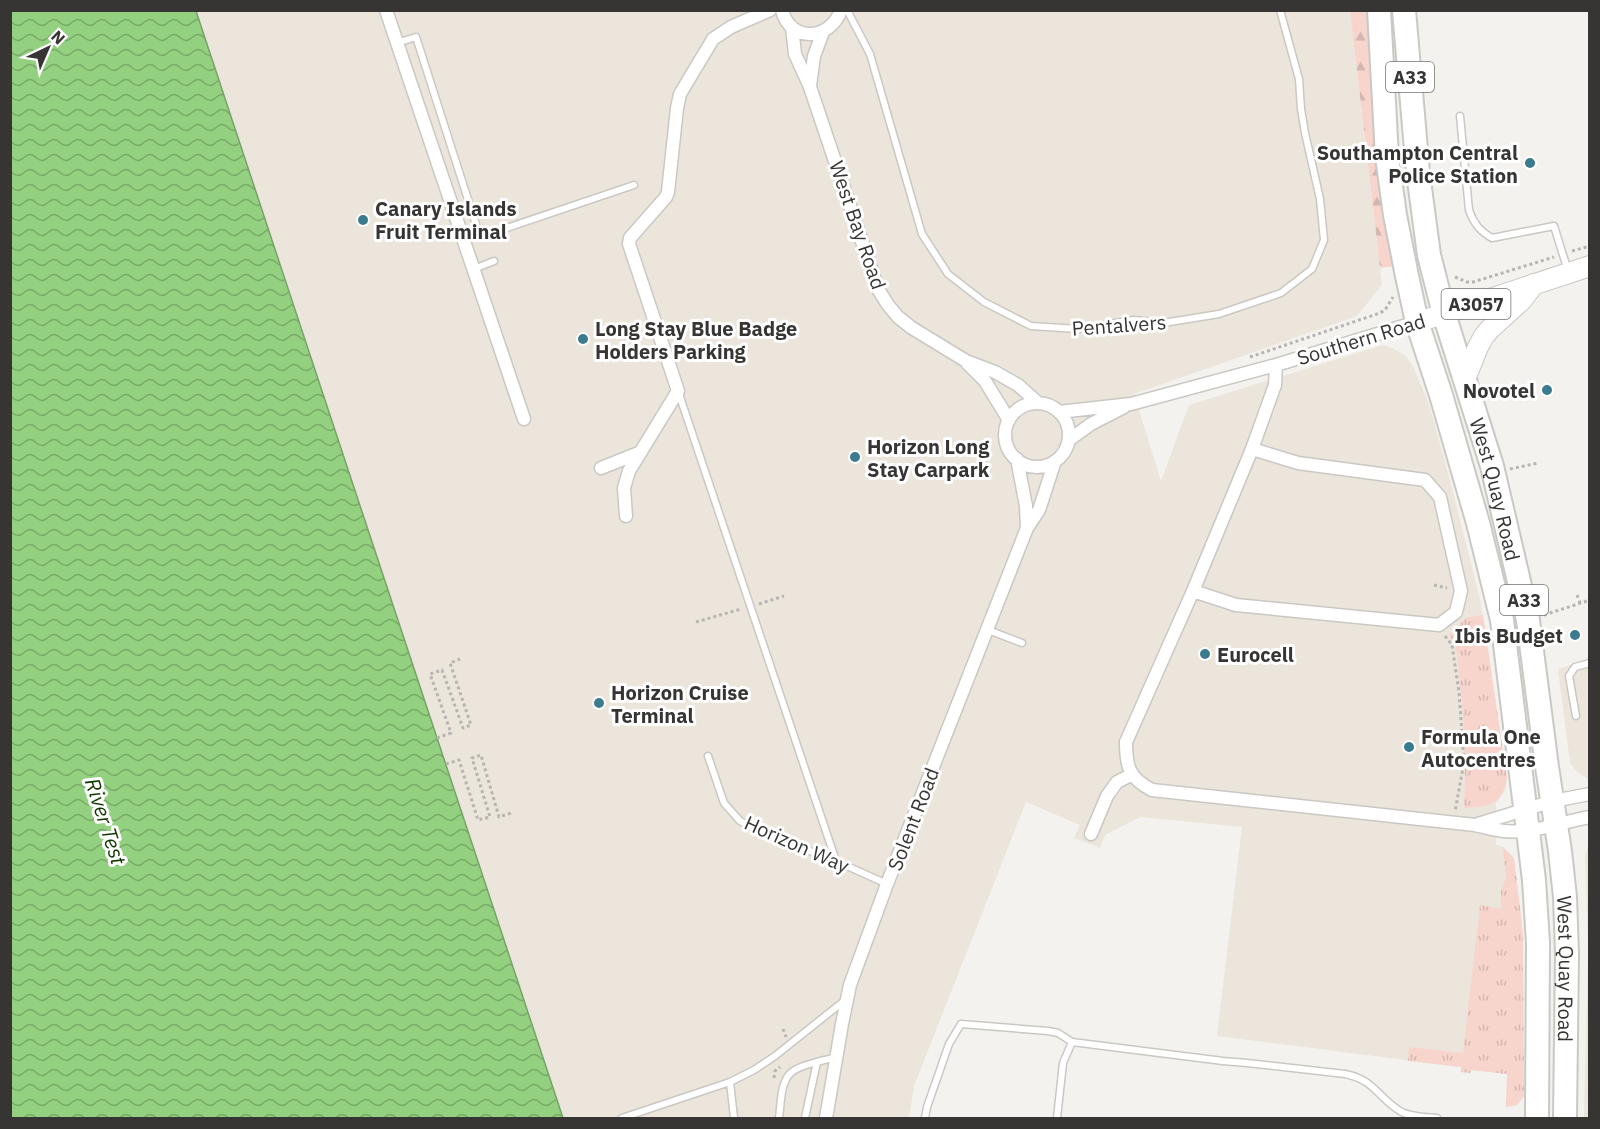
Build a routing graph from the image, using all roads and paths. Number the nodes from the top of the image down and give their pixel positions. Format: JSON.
{"nodes":[{"id":1,"x":386,"y":10,"type":"edge"},
{"id":2,"x":770,"y":10,"type":"edge"},
{"id":3,"x":782,"y":10,"type":"edge"},
{"id":4,"x":841,"y":10,"type":"edge"},
{"id":5,"x":847,"y":10,"type":"edge"},
{"id":6,"x":1280,"y":10,"type":"edge"},
{"id":7,"x":1380,"y":10,"type":"edge"},
{"id":8,"x":1404,"y":10,"type":"edge"},
{"id":9,"x":792,"y":27,"type":"junction"},
{"id":10,"x":823,"y":32,"type":"junction"},
{"id":11,"x":397,"y":43,"type":"junction"},
{"id":12,"x":810,"y":87,"type":"junction"},
{"id":13,"x":1460,"y":116,"type":"dead end"},
{"id":14,"x":634,"y":185,"type":"dead end"},
{"id":15,"x":1590,"y":246,"type":"edge"},
{"id":16,"x":494,"y":261,"type":"dead end"},
{"id":17,"x":1566,"y":263,"type":"junction"},
{"id":18,"x":1590,"y":266,"type":"edge"},
{"id":19,"x":473,"y":269,"type":"junction"},
{"id":20,"x":1451,"y":274,"type":"dead end"},
{"id":21,"x":1534,"y":284,"type":"junction"},
{"id":22,"x":1393,"y":296,"type":"dead end"},
{"id":23,"x":1444,"y":314,"type":"junction"},
{"id":24,"x":1418,"y":322,"type":"junction"},
{"id":25,"x":1247,"y":358,"type":"dead end"},
{"id":26,"x":966,"y":361,"type":"junction"},
{"id":27,"x":1276,"y":364,"type":"junction"},
{"id":28,"x":1465,"y":379,"type":"junction"},
{"id":29,"x":678,"y":391,"type":"junction"},
{"id":30,"x":1038,"y":403,"type":"junction"},
{"id":31,"x":1131,"y":404,"type":"junction"},
{"id":32,"x":1059,"y":412,"type":"junction"},
{"id":33,"x":524,"y":419,"type":"dead end"},
{"id":34,"x":1009,"y":420,"type":"junction"},
{"id":35,"x":1069,"y":440,"type":"junction"},
{"id":36,"x":1252,"y":449,"type":"junction"},
{"id":37,"x":641,"y":452,"type":"junction"},
{"id":38,"x":1017,"y":459,"type":"junction"},
{"id":39,"x":1055,"y":461,"type":"junction"},
{"id":40,"x":1538,"y":463,"type":"dead end"},
{"id":41,"x":601,"y":468,"type":"dead end"},
{"id":42,"x":1503,"y":470,"type":"dead end"},
{"id":43,"x":626,"y":516,"type":"dead end"},
{"id":44,"x":1027,"y":528,"type":"junction"},
{"id":45,"x":1193,"y":591,"type":"junction"},
{"id":46,"x":1577,"y":595,"type":"dead end"},
{"id":47,"x":1590,"y":600,"type":"edge"},
{"id":48,"x":1580,"y":603,"type":"junction"},
{"id":49,"x":1539,"y":617,"type":"dead end"},
{"id":50,"x":1439,"y":625,"type":"junction"},
{"id":51,"x":988,"y":630,"type":"junction"},
{"id":52,"x":1022,"y":643,"type":"dead end"},
{"id":53,"x":460,"y":659,"type":"dead end"},
{"id":54,"x":1590,"y":663,"type":"edge"},
{"id":55,"x":1576,"y":716,"type":"dead end"},
{"id":56,"x":437,"y":738,"type":"dead end"},
{"id":57,"x":708,"y":756,"type":"dead end"},
{"id":58,"x":446,"y":764,"type":"dead end"},
{"id":59,"x":1131,"y":775,"type":"junction"},
{"id":60,"x":1590,"y":794,"type":"edge"},
{"id":61,"x":1553,"y":801,"type":"junction"},
{"id":62,"x":511,"y":813,"type":"dead end"},
{"id":63,"x":1590,"y":817,"type":"edge"},
{"id":64,"x":1528,"y":819,"type":"junction"},
{"id":65,"x":1453,"y":822,"type":"junction"},
{"id":66,"x":1475,"y":825,"type":"junction"},
{"id":67,"x":1557,"y":825,"type":"junction"},
{"id":68,"x":1091,"y":834,"type":"dead end"},
{"id":69,"x":836,"y":861,"type":"junction"},
{"id":70,"x":887,"y":884,"type":"junction"},
{"id":71,"x":848,"y":998,"type":"junction"},
{"id":72,"x":1072,"y":1042,"type":"junction"},
{"id":73,"x":836,"y":1057,"type":"junction"},
{"id":74,"x":817,"y":1062,"type":"junction"},
{"id":75,"x":730,"y":1082,"type":"junction"},
{"id":76,"x":622,"y":1119,"type":"edge"},
{"id":77,"x":734,"y":1119,"type":"edge"},
{"id":78,"x":779,"y":1119,"type":"edge"},
{"id":79,"x":806,"y":1119,"type":"edge"},
{"id":80,"x":826,"y":1119,"type":"edge"},
{"id":81,"x":926,"y":1119,"type":"edge"},
{"id":82,"x":1057,"y":1119,"type":"edge"},
{"id":83,"x":1437,"y":1119,"type":"edge"},
{"id":84,"x":1537,"y":1119,"type":"edge"},
{"id":85,"x":1565,"y":1119,"type":"edge"}],
"edges":[{"from":1,"to":11,"type":"street"},
{"from":2,"to":29,"type":"street"},
{"from":3,"to":9,"type":"street"},
{"from":4,"to":10,"type":"street"},
{"from":5,"to":6,"type":"lane","name":"Pentalvers"},
{"from":7,"to":24,"type":"highway","name":"West Quay Road","number":"A33"},
{"from":8,"to":23,"type":"highway","name":"West Quay Road","number":"A33"},
{"from":9,"to":10,"type":"street"},
{"from":9,"to":12,"type":"street","name":"West Bay Road"},
{"from":10,"to":12,"type":"street","name":"West Bay Road"},
{"from":11,"to":14,"type":"lane"},
{"from":11,"to":19,"type":"street"},
{"from":12,"to":26,"type":"street","name":"West Bay Road"},
{"from":13,"to":17,"type":"lane"},
{"from":15,"to":17,"type":"path"},
{"from":16,"to":19,"type":"lane"},
{"from":17,"to":18,"type":"main road","name":"Southern Road","number":"A3057"},
{"from":17,"to":20,"type":"path"},
{"from":17,"to":21,"type":"main road","name":"Southern Road","number":"A3057"},
{"from":19,"to":33,"type":"street"},
{"from":21,"to":23,"type":"main road","name":"Southern Road","number":"A3057"},
{"from":21,"to":28,"type":"main road"},
{"from":22,"to":25,"type":"path"},
{"from":23,"to":24,"type":"main road","name":"Southern Road","number":"A3057"},
{"from":23,"to":28,"type":"highway","name":"West Quay Road","number":"A33"},
{"from":24,"to":27,"type":"street","name":"Southern Road"},
{"from":24,"to":64,"type":"highway","name":"West Quay Road","number":"A33"},
{"from":26,"to":30,"type":"street","name":"West Bay Road"},
{"from":26,"to":34,"type":"street","name":"West Bay Road"},
{"from":27,"to":31,"type":"street","name":"Southern Road"},
{"from":27,"to":36,"type":"street"},
{"from":28,"to":61,"type":"highway","name":"West Quay Road","number":"A33"},
{"from":29,"to":37,"type":"street"},
{"from":29,"to":69,"type":"lane"},
{"from":30,"to":32,"type":"street"},
{"from":30,"to":34,"type":"street"},
{"from":31,"to":32,"type":"street","name":"Southern Road"},
{"from":31,"to":35,"type":"street","name":"Southern Road"},
{"from":32,"to":35,"type":"street"},
{"from":34,"to":38,"type":"street"},
{"from":35,"to":39,"type":"street"},
{"from":36,"to":45,"type":"street"},
{"from":36,"to":50,"type":"street"},
{"from":37,"to":41,"type":"street"},
{"from":37,"to":43,"type":"street"},
{"from":38,"to":39,"type":"street"},
{"from":38,"to":44,"type":"street","name":"Solent Road"},
{"from":39,"to":44,"type":"street","name":"Solent Road"},
{"from":40,"to":42,"type":"path"},
{"from":44,"to":51,"type":"street","name":"Solent Road"},
{"from":45,"to":50,"type":"street"},
{"from":45,"to":59,"type":"street"},
{"from":46,"to":48,"type":"path"},
{"from":47,"to":48,"type":"path"},
{"from":48,"to":49,"type":"path"},
{"from":50,"to":65,"type":"path"},
{"from":51,"to":52,"type":"lane"},
{"from":51,"to":70,"type":"street","name":"Solent Road"},
{"from":53,"to":56,"type":"path"},
{"from":54,"to":55,"type":"lane"},
{"from":57,"to":69,"type":"lane","name":"Horizon Way"},
{"from":58,"to":62,"type":"path"},
{"from":59,"to":65,"type":"street"},
{"from":59,"to":68,"type":"street"},
{"from":60,"to":61,"type":"street"},
{"from":61,"to":64,"type":"street"},
{"from":61,"to":67,"type":"highway","name":"West Quay Road","number":"A33"},
{"from":63,"to":67,"type":"street"},
{"from":64,"to":66,"type":"street"},
{"from":64,"to":66,"type":"street"},
{"from":64,"to":67,"type":"street"},
{"from":64,"to":84,"type":"highway","name":"West Quay Road","number":"A33"},
{"from":65,"to":66,"type":"street"},
{"from":67,"to":85,"type":"highway","name":"West Quay Road","number":"A33"},
{"from":69,"to":70,"type":"lane","name":"Horizon Way"},
{"from":70,"to":71,"type":"street","name":"Solent Road"},
{"from":71,"to":73,"type":"street","name":"Solent Road"},
{"from":71,"to":75,"type":"lane"},
{"from":72,"to":81,"type":"lane"},
{"from":72,"to":82,"type":"lane"},
{"from":72,"to":83,"type":"lane"},
{"from":73,"to":74,"type":"lane"},
{"from":73,"to":80,"type":"street","name":"Solent Road"},
{"from":74,"to":78,"type":"lane"},
{"from":74,"to":79,"type":"lane"},
{"from":75,"to":76,"type":"lane"},
{"from":75,"to":77,"type":"lane"}]}
